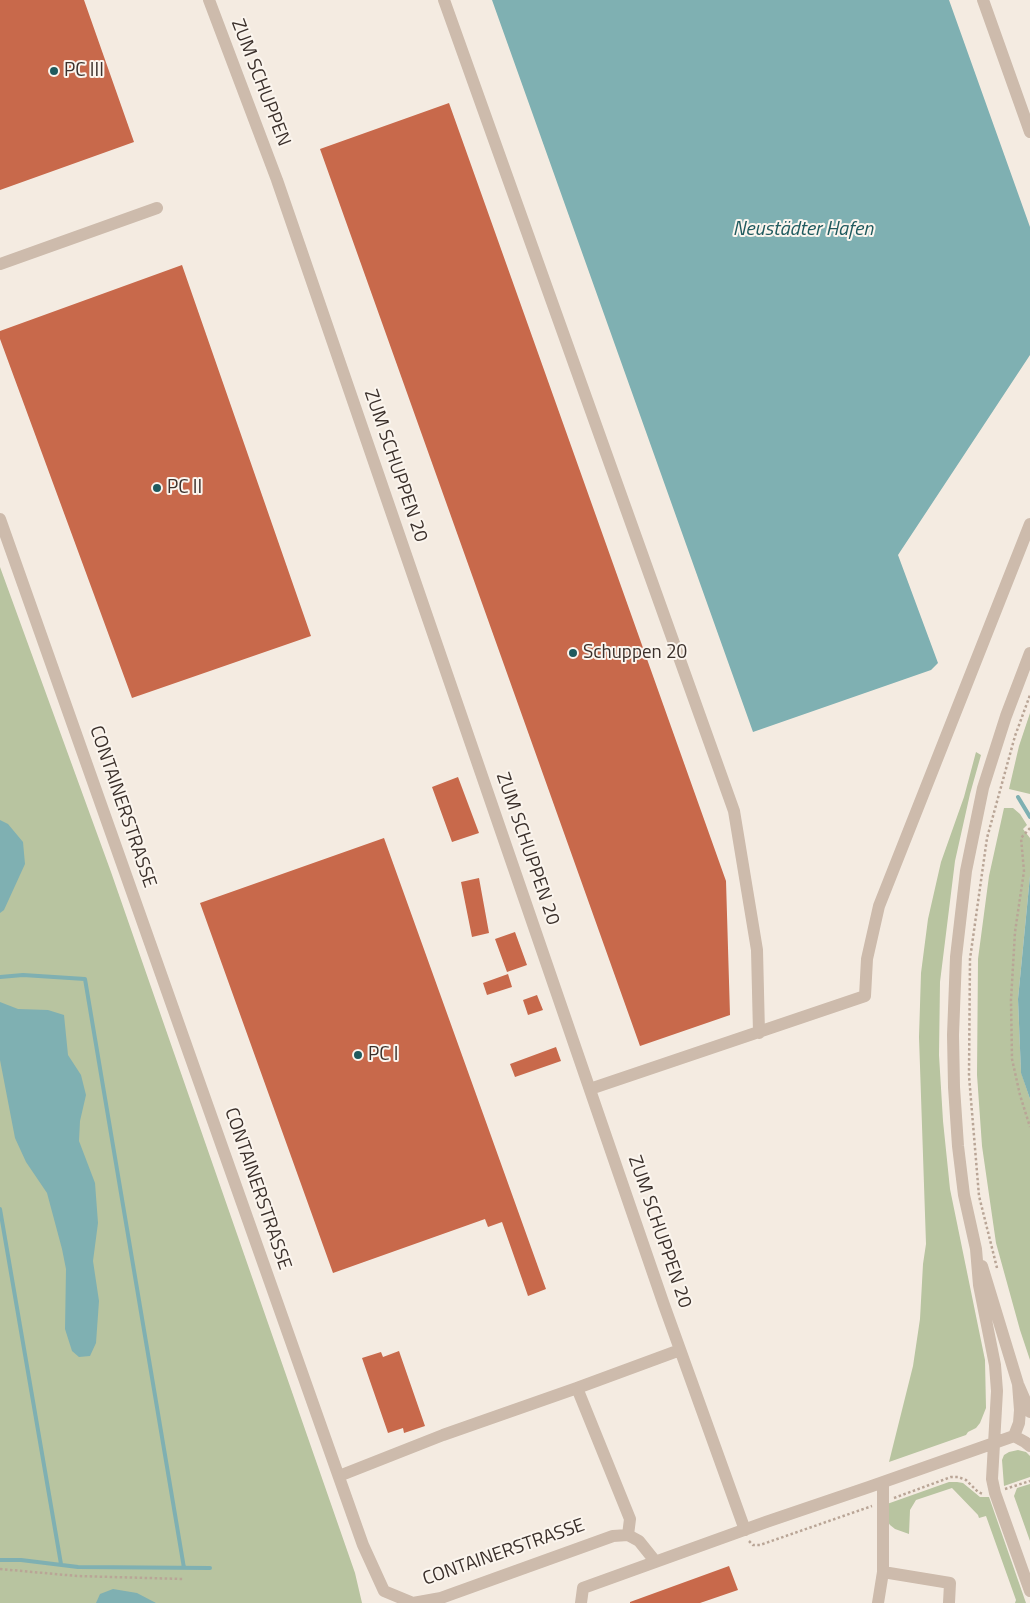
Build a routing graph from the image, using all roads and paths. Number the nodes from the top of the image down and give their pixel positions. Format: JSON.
{"nodes":[{"id":1,"x":209,"y":0,"type":"edge"},
{"id":2,"x":444,"y":0,"type":"edge"},
{"id":3,"x":983,"y":0,"type":"edge"},
{"id":4,"x":1030,"y":132,"type":"edge"},
{"id":5,"x":277,"y":180,"type":"joint"},
{"id":6,"x":157,"y":208,"type":"dead end"},
{"id":7,"x":0,"y":264,"type":"edge"},
{"id":8,"x":0,"y":519,"type":"edge"},
{"id":9,"x":1030,"y":524,"type":"edge"},
{"id":10,"x":1030,"y":653,"type":"edge"},
{"id":11,"x":1030,"y":695,"type":"edge"},
{"id":12,"x":1029,"y":828,"type":"edge"},
{"id":13,"x":759,"y":1033,"type":"junction"},
{"id":14,"x":590,"y":1089,"type":"junction"},
{"id":15,"x":1030,"y":1127,"type":"edge"},
{"id":16,"x":976,"y":1249,"type":"junction"},
{"id":17,"x":998,"y":1271,"type":"dead end"},
{"id":18,"x":680,"y":1350,"type":"junction"},
{"id":19,"x":1018,"y":1384,"type":"junction"},
{"id":20,"x":577,"y":1388,"type":"junction"},
{"id":21,"x":1030,"y":1412,"type":"edge"},
{"id":22,"x":1014,"y":1436,"type":"junction"},
{"id":23,"x":994,"y":1442,"type":"junction"},
{"id":24,"x":1030,"y":1446,"type":"edge"},
{"id":25,"x":339,"y":1476,"type":"junction"},
{"id":26,"x":951,"y":1477,"type":"dead end"},
{"id":27,"x":883,"y":1482,"type":"junction"},
{"id":28,"x":883,"y":1502,"type":"junction"},
{"id":29,"x":745,"y":1530,"type":"junction"},
{"id":30,"x":628,"y":1535,"type":"junction"},
{"id":31,"x":655,"y":1561,"type":"junction"},
{"id":32,"x":0,"y":1569,"type":"edge"},
{"id":33,"x":883,"y":1572,"type":"junction"},
{"id":34,"x":184,"y":1578,"type":"dead end"},
{"id":35,"x":1030,"y":1591,"type":"edge"},
{"id":36,"x":581,"y":1603,"type":"edge"},
{"id":37,"x":878,"y":1603,"type":"edge"},
{"id":38,"x":949,"y":1603,"type":"edge"}],
"edges":[{"from":1,"to":5,"type":"street","name":"ZUM SCHUPPEN"},
{"from":2,"to":13,"type":"street"},
{"from":3,"to":4,"type":"street"},
{"from":5,"to":14,"type":"street","name":"ZUM SCHUPPEN 20"},
{"from":6,"to":7,"type":"street"},
{"from":8,"to":25,"type":"street","name":"CONTAINERSTRASSE"},
{"from":9,"to":13,"type":"street"},
{"from":10,"to":16,"type":"street"},
{"from":11,"to":17,"type":"path"},
{"from":12,"to":15,"type":"path"},
{"from":13,"to":14,"type":"street"},
{"from":14,"to":18,"type":"street","name":"ZUM SCHUPPEN 20"},
{"from":16,"to":19,"type":"street"},
{"from":16,"to":23,"type":"street"},
{"from":18,"to":20,"type":"street"},
{"from":18,"to":29,"type":"street","name":"ZUM SCHUPPEN 20"},
{"from":19,"to":21,"type":"street"},
{"from":19,"to":22,"type":"street"},
{"from":20,"to":25,"type":"street"},
{"from":20,"to":30,"type":"street"},
{"from":22,"to":23,"type":"street"},
{"from":22,"to":24,"type":"street"},
{"from":23,"to":27,"type":"street"},
{"from":23,"to":35,"type":"street"},
{"from":25,"to":30,"type":"street","name":"CONTAINERSTRASSE"},
{"from":26,"to":28,"type":"path"},
{"from":27,"to":28,"type":"street"},
{"from":27,"to":29,"type":"street"},
{"from":28,"to":29,"type":"path"},
{"from":28,"to":33,"type":"street"},
{"from":29,"to":31,"type":"street"},
{"from":30,"to":31,"type":"street"},
{"from":31,"to":36,"type":"street"},
{"from":32,"to":34,"type":"path"},
{"from":33,"to":37,"type":"street"},
{"from":33,"to":38,"type":"street"}]}
